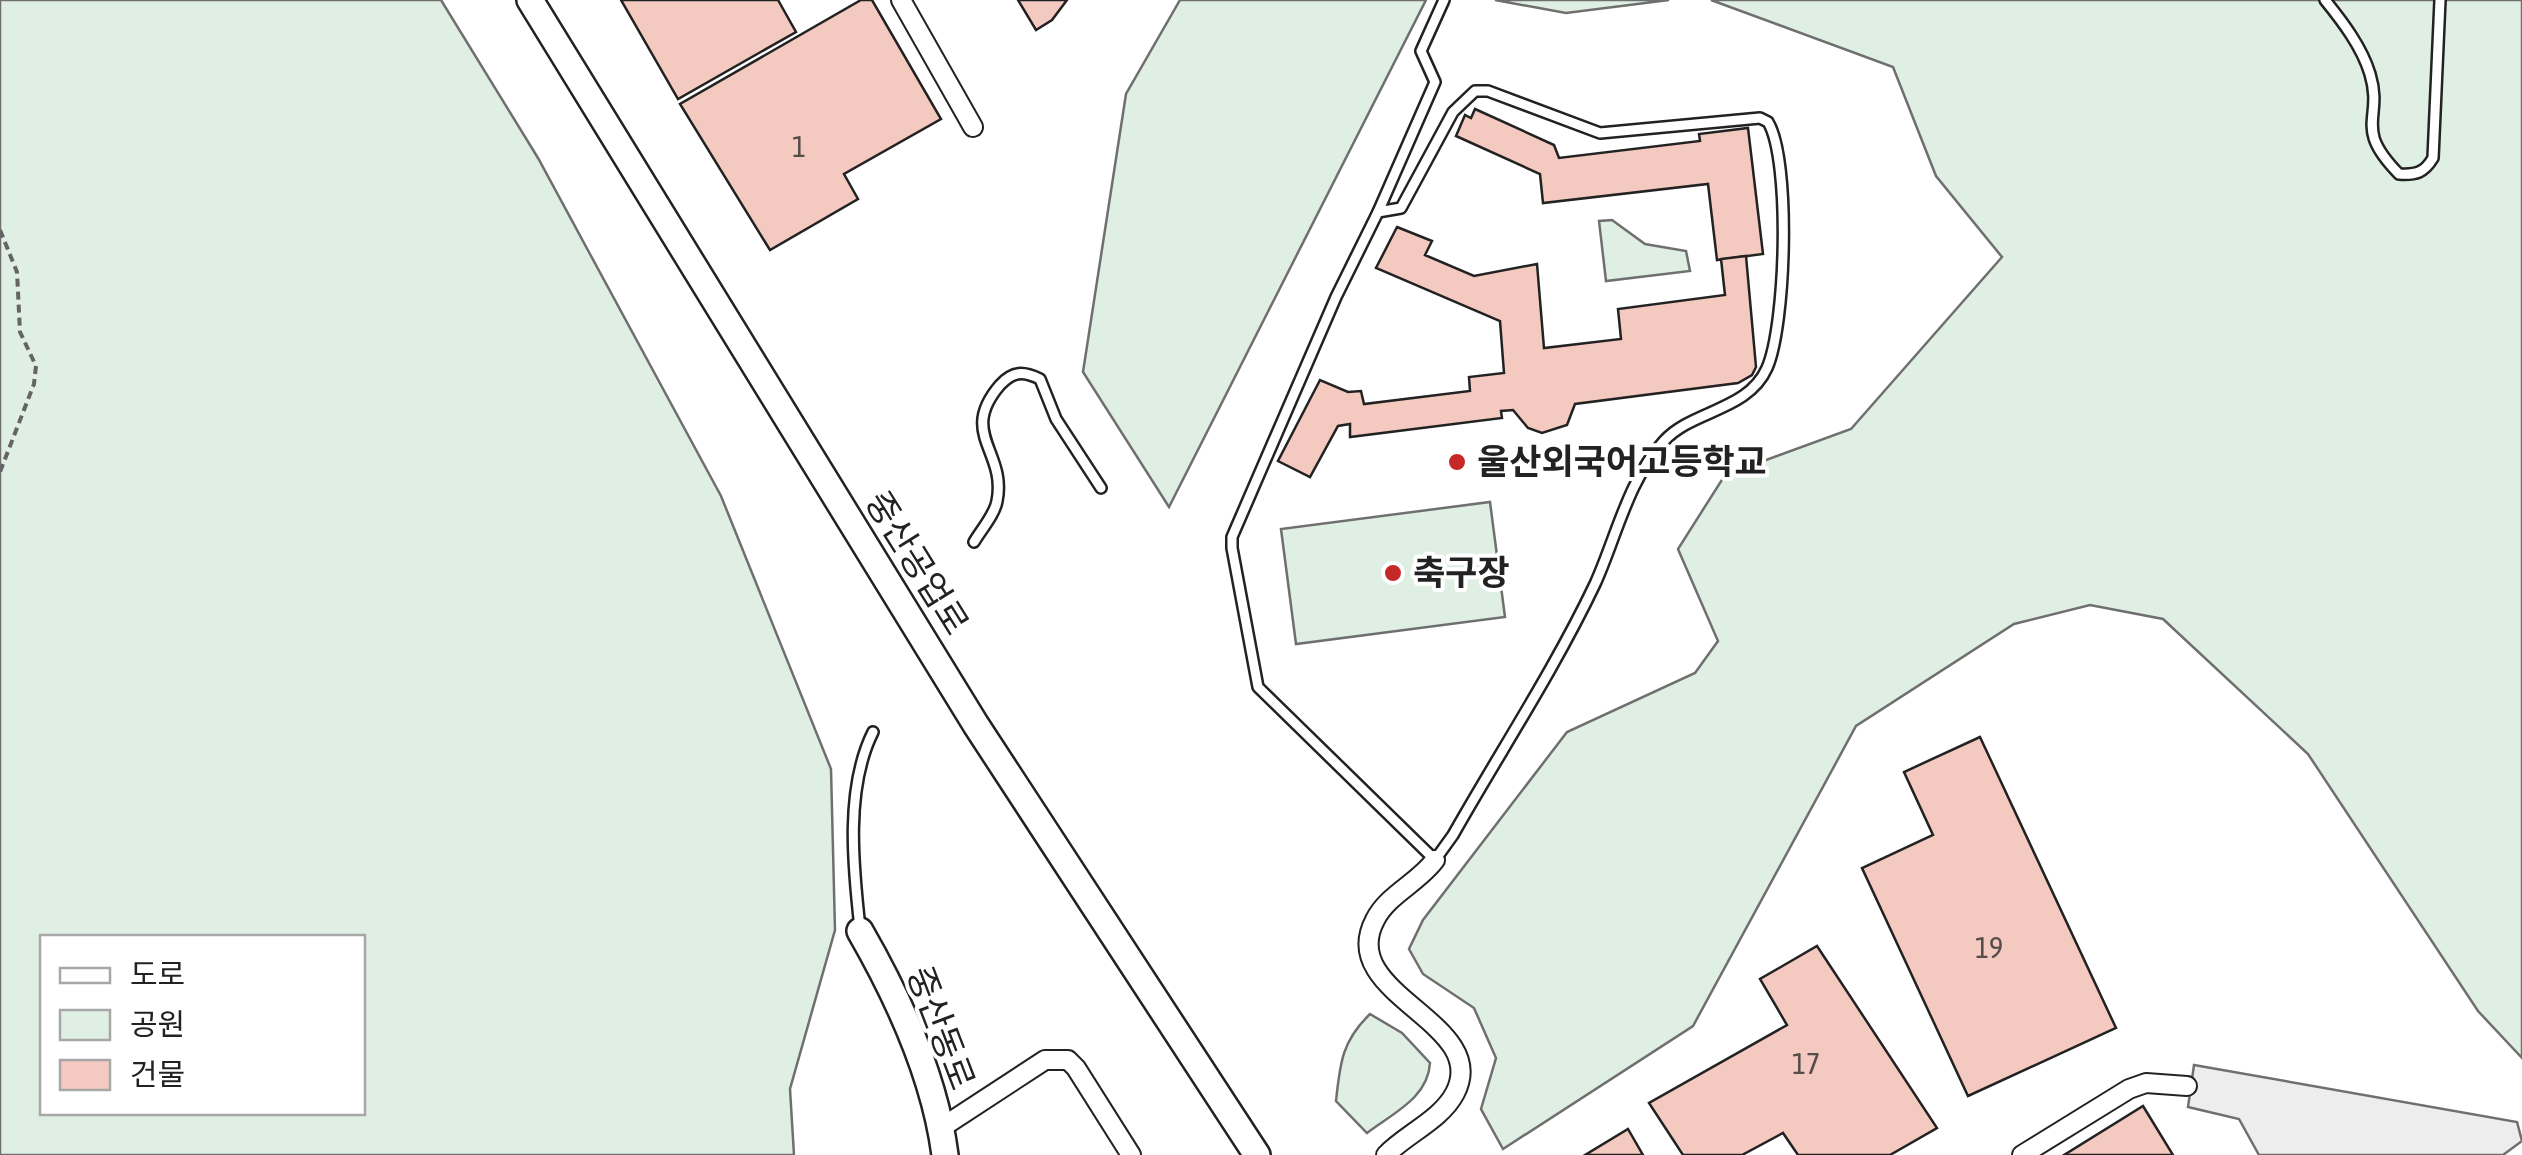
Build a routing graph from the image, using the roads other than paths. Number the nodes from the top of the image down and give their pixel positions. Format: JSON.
{"nodes":[{"id":1,"x":530,"y":0,"type":"edge"},
{"id":2,"x":900,"y":0,"type":"edge"},
{"id":3,"x":1444,"y":0,"type":"edge"},
{"id":4,"x":2325,"y":0,"type":"edge"},
{"id":5,"x":2440,"y":0,"type":"edge"},
{"id":6,"x":973,"y":127,"type":"dead end"},
{"id":7,"x":1378,"y":212,"type":"junction"},
{"id":8,"x":1101,"y":488,"type":"dead end"},
{"id":9,"x":974,"y":542,"type":"dead end"},
{"id":10,"x":874,"y":732,"type":"dead end"},
{"id":11,"x":1435,"y":860,"type":"junction"},
{"id":12,"x":860,"y":931,"type":"joint"},
{"id":13,"x":2186,"y":1086,"type":"dead end"},
{"id":14,"x":941,"y":1128,"type":"junction"},
{"id":15,"x":945,"y":1155,"type":"edge"},
{"id":16,"x":1131,"y":1155,"type":"edge"},
{"id":17,"x":1256,"y":1155,"type":"edge"},
{"id":18,"x":1386,"y":1155,"type":"edge"},
{"id":19,"x":2022,"y":1155,"type":"edge"}],
"edges":[{"from":1,"to":17,"type":"street","name":"중산공업로"},
{"from":2,"to":6,"type":"street"},
{"from":3,"to":7,"type":"lane"},
{"from":4,"to":5,"type":"lane"},
{"from":7,"to":11,"type":"lane"},
{"from":7,"to":11,"type":"lane"},
{"from":8,"to":9,"type":"lane"},
{"from":10,"to":12,"type":"lane"},
{"from":11,"to":18,"type":"street"},
{"from":12,"to":14,"type":"street","name":"중산동로"},
{"from":13,"to":19,"type":"street"},
{"from":14,"to":15,"type":"street","name":"중산동로"},
{"from":14,"to":16,"type":"street"}]}
